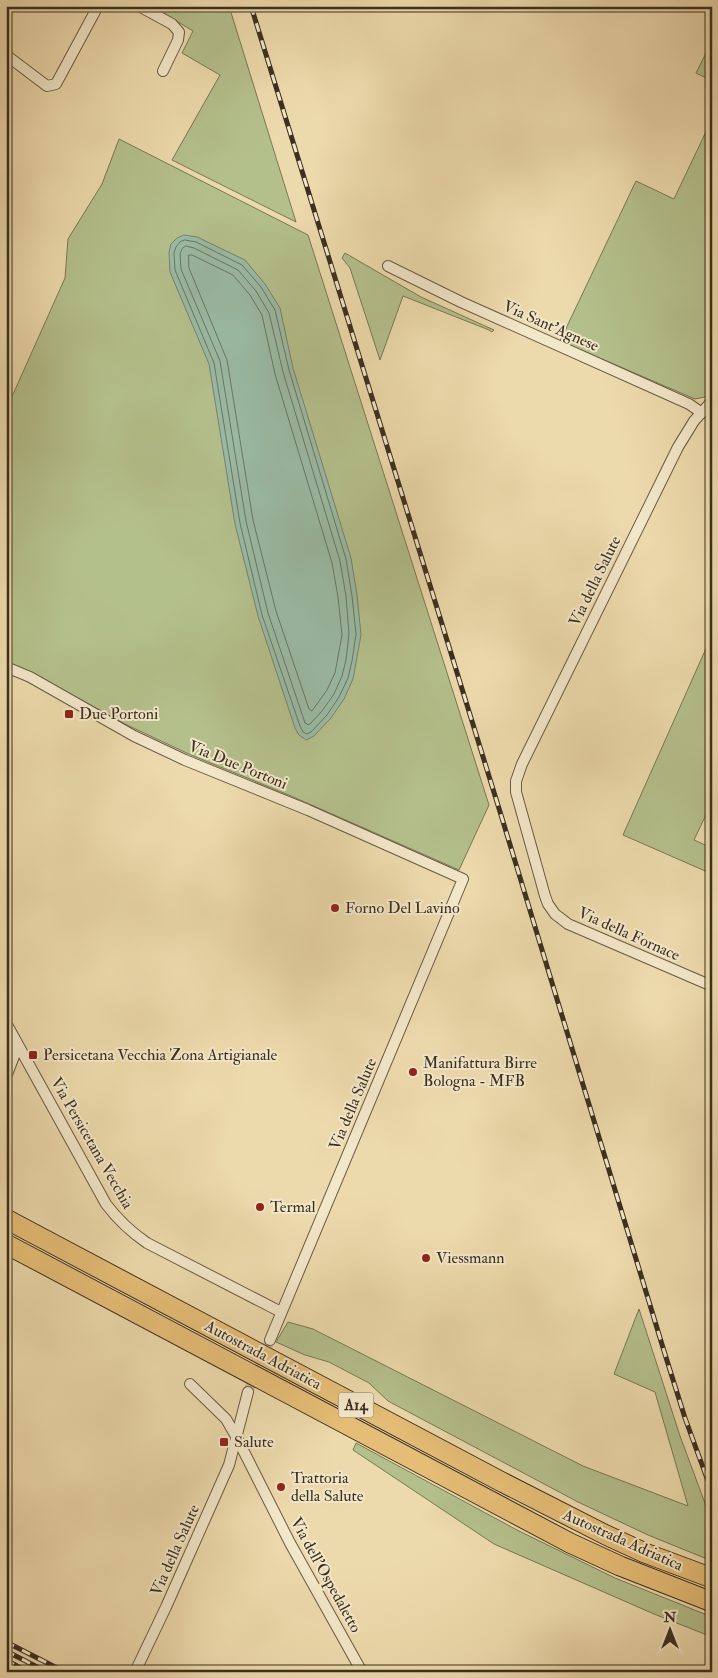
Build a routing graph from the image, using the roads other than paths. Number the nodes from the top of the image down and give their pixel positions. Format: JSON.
{"nodes":[{"id":1,"x":98,"y":6,"type":"edge"},
{"id":2,"x":139,"y":6,"type":"edge"},
{"id":3,"x":6,"y":55,"type":"edge"},
{"id":4,"x":163,"y":71,"type":"dead end"},
{"id":5,"x":388,"y":266,"type":"dead end"},
{"id":6,"x":712,"y":401,"type":"edge"},
{"id":7,"x":702,"y":413,"type":"junction"},
{"id":8,"x":6,"y":667,"type":"edge"},
{"id":9,"x":516,"y":781,"type":"joint"},
{"id":10,"x":463,"y":879,"type":"joint"},
{"id":11,"x":712,"y":986,"type":"edge"},
{"id":12,"x":6,"y":1023,"type":"edge"},
{"id":13,"x":16,"y":1042,"type":"junction"},
{"id":14,"x":28,"y":1063,"type":"junction"},
{"id":15,"x":8,"y":1073,"type":"edge"},
{"id":16,"x":6,"y":1219,"type":"edge"},
{"id":17,"x":6,"y":1244,"type":"edge"},
{"id":18,"x":281,"y":1312,"type":"junction"},
{"id":19,"x":270,"y":1340,"type":"tunnel mouth"},
{"id":20,"x":190,"y":1384,"type":"dead end"},
{"id":21,"x":248,"y":1392,"type":"tunnel mouth"},
{"id":22,"x":237,"y":1438,"type":"junction"},
{"id":23,"x":712,"y":1578,"type":"edge"},
{"id":24,"x":712,"y":1602,"type":"edge"},
{"id":25,"x":135,"y":1672,"type":"edge"},
{"id":26,"x":362,"y":1672,"type":"edge"}],
"edges":[{"from":1,"to":3,"type":"street"},
{"from":2,"to":4,"type":"street"},
{"from":5,"to":7,"type":"street","name":"Via Sant'Agnese"},
{"from":6,"to":7,"type":"street","name":"Via della Salute"},
{"from":7,"to":9,"type":"street","name":"Via della Salute"},
{"from":8,"to":10,"type":"street","name":"Via Due Portoni"},
{"from":9,"to":11,"type":"street","name":"Via della Fornace"},
{"from":10,"to":18,"type":"street","name":"Via della Salute"},
{"from":12,"to":13,"type":"street","name":"Via Persicetana Vecchia"},
{"from":13,"to":14,"type":"street","name":"Via Persicetana Vecchia"},
{"from":13,"to":15,"type":"street"},
{"from":14,"to":15,"type":"street"},
{"from":14,"to":18,"type":"street","name":"Via Persicetana Vecchia"},
{"from":16,"to":23,"type":"highway","name":"Autostrada Adriatica","number":"A14"},
{"from":17,"to":24,"type":"highway","name":"Autostrada Adriatica","number":"A14"},
{"from":18,"to":19,"type":"street","name":"Via della Salute"},
{"from":20,"to":22,"type":"street"},
{"from":21,"to":22,"type":"street","name":"Via della Salute"},
{"from":22,"to":25,"type":"street","name":"Via della Salute"},
{"from":22,"to":26,"type":"street","name":"Via dell'Ospedaletto"}]}
